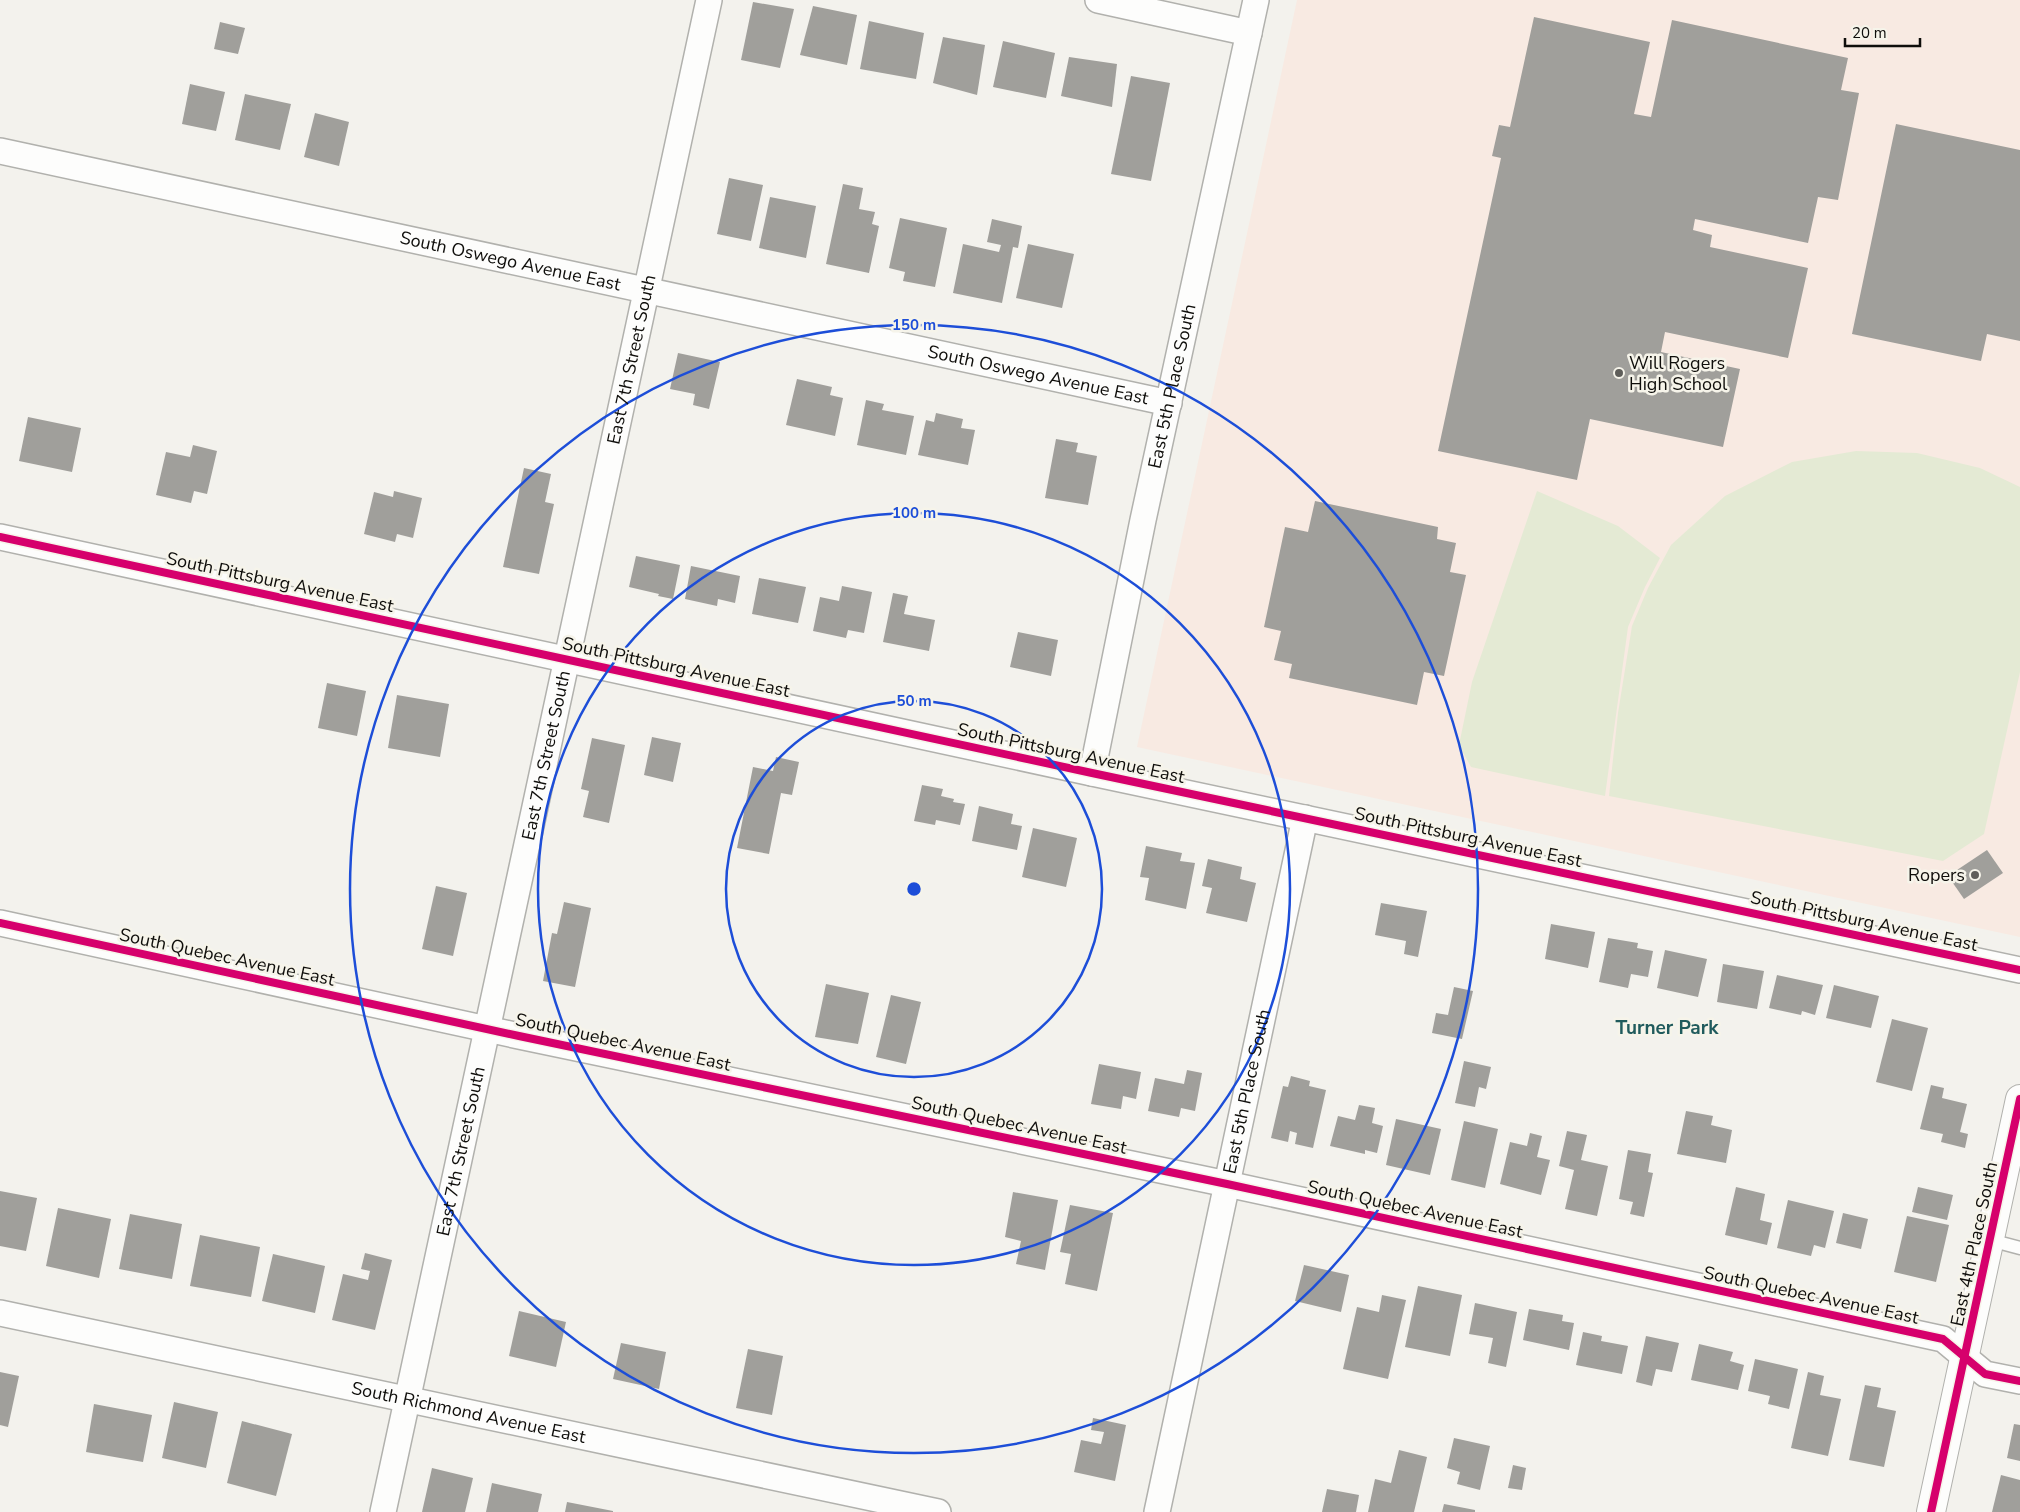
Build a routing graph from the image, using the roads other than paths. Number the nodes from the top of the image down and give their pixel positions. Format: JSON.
{"nodes":[{"id":1,"x":709,"y":0,"type":"edge"},
{"id":2,"x":1098,"y":0,"type":"edge"},
{"id":3,"x":1256,"y":0,"type":"edge"},
{"id":4,"x":1249,"y":33,"type":"junction"},
{"id":5,"x":0,"y":151,"type":"edge"},
{"id":6,"x":645,"y":291,"type":"junction"},
{"id":7,"x":1169,"y":403,"type":"junction"},
{"id":8,"x":0,"y":537,"type":"edge"},
{"id":9,"x":568,"y":659,"type":"junction"},
{"id":10,"x":1092,"y":773,"type":"junction"},
{"id":11,"x":1305,"y":818,"type":"junction"},
{"id":12,"x":0,"y":923,"type":"edge"},
{"id":13,"x":2020,"y":970,"type":"edge"},
{"id":14,"x":487,"y":1029,"type":"junction"},
{"id":15,"x":2020,"y":1099,"type":"edge"},
{"id":16,"x":2012,"y":1171,"type":"edge"},
{"id":17,"x":1227,"y":1184,"type":"junction"},
{"id":18,"x":1990,"y":1240,"type":"junction"},
{"id":19,"x":2020,"y":1248,"type":"edge"},
{"id":20,"x":0,"y":1313,"type":"edge"},
{"id":21,"x":1965,"y":1357,"type":"junction"},
{"id":22,"x":2020,"y":1381,"type":"edge"},
{"id":23,"x":407,"y":1400,"type":"junction"},
{"id":24,"x":384,"y":1512,"type":"edge"},
{"id":25,"x":938,"y":1512,"type":"edge"},
{"id":26,"x":1157,"y":1512,"type":"edge"},
{"id":27,"x":1931,"y":1512,"type":"edge"}],
"edges":[{"from":1,"to":6,"type":"street","name":"East 7th Street South"},
{"from":2,"to":4,"type":"street"},
{"from":3,"to":4,"type":"street","name":"East 5th Place South"},
{"from":4,"to":7,"type":"street","name":"East 5th Place South"},
{"from":5,"to":6,"type":"street","name":"South Oswego Avenue East"},
{"from":6,"to":7,"type":"street","name":"South Oswego Avenue East"},
{"from":6,"to":9,"type":"street","name":"East 7th Street South"},
{"from":7,"to":10,"type":"street","name":"East 5th Place South"},
{"from":8,"to":9,"type":"street","name":"South Pittsburg Avenue East"},
{"from":9,"to":10,"type":"street","name":"South Pittsburg Avenue East"},
{"from":9,"to":14,"type":"street","name":"East 7th Street South"},
{"from":10,"to":11,"type":"street","name":"South Pittsburg Avenue East"},
{"from":11,"to":13,"type":"street","name":"South Pittsburg Avenue East"},
{"from":11,"to":17,"type":"street","name":"East 5th Place South"},
{"from":12,"to":14,"type":"street","name":"South Quebec Avenue East"},
{"from":14,"to":17,"type":"street","name":"South Quebec Avenue East"},
{"from":14,"to":23,"type":"street","name":"East 7th Street South"},
{"from":15,"to":16,"type":"street","name":"East 4th Place South"},
{"from":16,"to":18,"type":"street","name":"East 4th Place South"},
{"from":17,"to":21,"type":"street","name":"South Quebec Avenue East"},
{"from":17,"to":26,"type":"street","name":"East 5th Place South"},
{"from":18,"to":19,"type":"lane"},
{"from":18,"to":21,"type":"street","name":"East 4th Place South"},
{"from":20,"to":23,"type":"street","name":"South Richmond Avenue East"},
{"from":21,"to":22,"type":"street","name":"South Quebec Avenue East"},
{"from":21,"to":27,"type":"street","name":"East 4th Place South"},
{"from":23,"to":24,"type":"street","name":"East 7th Street South"},
{"from":23,"to":25,"type":"street","name":"South Richmond Avenue East"}]}
